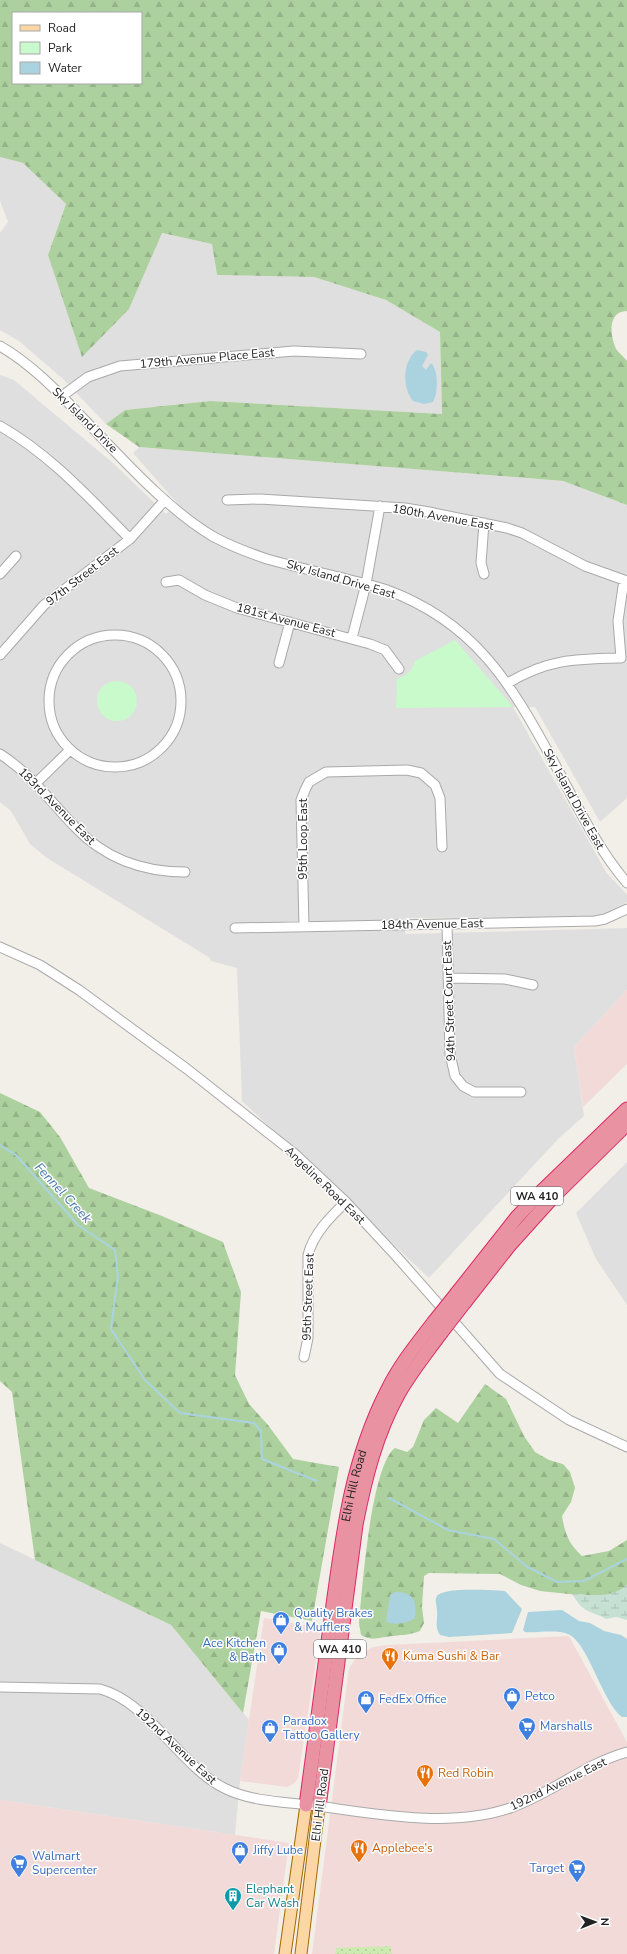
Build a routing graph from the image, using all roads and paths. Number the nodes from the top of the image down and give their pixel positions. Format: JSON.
{"nodes":[{"id":1,"x":0,"y":346,"type":"edge"},
{"id":2,"x":361,"y":354,"type":"dead end"},
{"id":3,"x":62,"y":396,"type":"junction"},
{"id":4,"x":0,"y":426,"type":"edge"},
{"id":5,"x":165,"y":500,"type":"junction"},
{"id":6,"x":227,"y":500,"type":"dead end"},
{"id":7,"x":380,"y":506,"type":"junction"},
{"id":8,"x":484,"y":523,"type":"junction"},
{"id":9,"x":130,"y":539,"type":"junction"},
{"id":10,"x":16,"y":556,"type":"dead end"},
{"id":11,"x":0,"y":574,"type":"edge"},
{"id":12,"x":484,"y":574,"type":"dead end"},
{"id":13,"x":166,"y":582,"type":"dead end"},
{"id":14,"x":366,"y":584,"type":"junction"},
{"id":15,"x":290,"y":622,"type":"junction"},
{"id":16,"x":352,"y":638,"type":"junction"},
{"id":17,"x":1,"y":652,"type":"edge"},
{"id":18,"x":279,"y":663,"type":"dead end"},
{"id":19,"x":399,"y":670,"type":"dead end"},
{"id":20,"x":508,"y":683,"type":"junction"},
{"id":21,"x":70,"y":750,"type":"junction"},
{"id":22,"x":0,"y":754,"type":"edge"},
{"id":23,"x":36,"y":784,"type":"junction"},
{"id":24,"x":442,"y":847,"type":"dead end"},
{"id":25,"x":185,"y":872,"type":"dead end"},
{"id":26,"x":627,"y":883,"type":"edge"},
{"id":27,"x":627,"y":909,"type":"edge"},
{"id":28,"x":446,"y":924,"type":"junction"},
{"id":29,"x":304,"y":927,"type":"junction"},
{"id":30,"x":235,"y":928,"type":"dead end"},
{"id":31,"x":0,"y":947,"type":"edge"},
{"id":32,"x":448,"y":978,"type":"junction"},
{"id":33,"x":533,"y":985,"type":"dead end"},
{"id":34,"x":521,"y":1092,"type":"dead end"},
{"id":35,"x":627,"y":1109,"type":"edge"},
{"id":36,"x":627,"y":1124,"type":"edge"},
{"id":37,"x":346,"y":1202,"type":"junction"},
{"id":38,"x":461,"y":1298,"type":"junction"},
{"id":39,"x":437,"y":1328,"type":"junction"},
{"id":40,"x":304,"y":1356,"type":"dead end"},
{"id":41,"x":627,"y":1447,"type":"edge"},
{"id":42,"x":0,"y":1687,"type":"edge"},
{"id":43,"x":627,"y":1752,"type":"edge"},
{"id":44,"x":306,"y":1805,"type":"junction"},
{"id":45,"x":319,"y":1807,"type":"junction"},
{"id":46,"x":285,"y":1954,"type":"edge"},
{"id":47,"x":301,"y":1954,"type":"edge"}],
"edges":[{"from":1,"to":3,"type":"street","name":"Sky Island Drive"},
{"from":2,"to":3,"type":"street","name":"179th Avenue Place East"},
{"from":3,"to":5,"type":"street","name":"Sky Island Drive"},
{"from":4,"to":9,"type":"street"},
{"from":5,"to":9,"type":"street","name":"97th Street East"},
{"from":5,"to":14,"type":"street","name":"Sky Island Drive East"},
{"from":6,"to":7,"type":"street","name":"180th Avenue East"},
{"from":7,"to":8,"type":"street","name":"180th Avenue East"},
{"from":7,"to":14,"type":"street"},
{"from":8,"to":12,"type":"street"},
{"from":8,"to":20,"type":"street","name":"180th Avenue East"},
{"from":9,"to":17,"type":"street","name":"97th Street East"},
{"from":10,"to":11,"type":"street"},
{"from":13,"to":15,"type":"street","name":"181st Avenue East"},
{"from":14,"to":16,"type":"street"},
{"from":14,"to":20,"type":"street","name":"Sky Island Drive East"},
{"from":15,"to":16,"type":"street","name":"181st Avenue East"},
{"from":15,"to":18,"type":"street"},
{"from":16,"to":19,"type":"street","name":"181st Avenue East"},
{"from":20,"to":26,"type":"street","name":"Sky Island Drive East"},
{"from":21,"to":21,"type":"street"},
{"from":21,"to":23,"type":"street"},
{"from":22,"to":23,"type":"street","name":"183rd Avenue East"},
{"from":23,"to":25,"type":"street","name":"183rd Avenue East"},
{"from":24,"to":29,"type":"street","name":"95th Loop East"},
{"from":27,"to":28,"type":"street","name":"184th Avenue East"},
{"from":28,"to":29,"type":"street","name":"184th Avenue East"},
{"from":28,"to":32,"type":"street","name":"94th Street Court East"},
{"from":29,"to":30,"type":"street","name":"184th Avenue East"},
{"from":31,"to":37,"type":"street","name":"Angeline Road East"},
{"from":32,"to":33,"type":"street"},
{"from":32,"to":34,"type":"street","name":"94th Street Court East"},
{"from":35,"to":38,"type":"highway","name":"Elhi Hill Road","number":"WA 410"},
{"from":36,"to":38,"type":"highway","name":"Elhi Hill Road","number":"WA 410"},
{"from":37,"to":40,"type":"street","name":"95th Street East"},
{"from":37,"to":41,"type":"street","name":"Angeline Road East"},
{"from":38,"to":39,"type":"highway","name":"Elhi Hill Road","number":"WA 410","bridge":true},
{"from":39,"to":44,"type":"highway","name":"Elhi Hill Road","number":"WA 410"},
{"from":39,"to":45,"type":"highway","name":"Elhi Hill Road","number":"WA 410"},
{"from":42,"to":44,"type":"street","name":"192nd Avenue East"},
{"from":43,"to":45,"type":"street","name":"192nd Avenue East"},
{"from":44,"to":45,"type":"street","name":"192nd Avenue East"},
{"from":44,"to":46,"type":"main road","name":"Elhi Hill Road","number":"WA 410"},
{"from":45,"to":47,"type":"main road","name":"Elhi Hill Road","number":"WA 410"}]}
